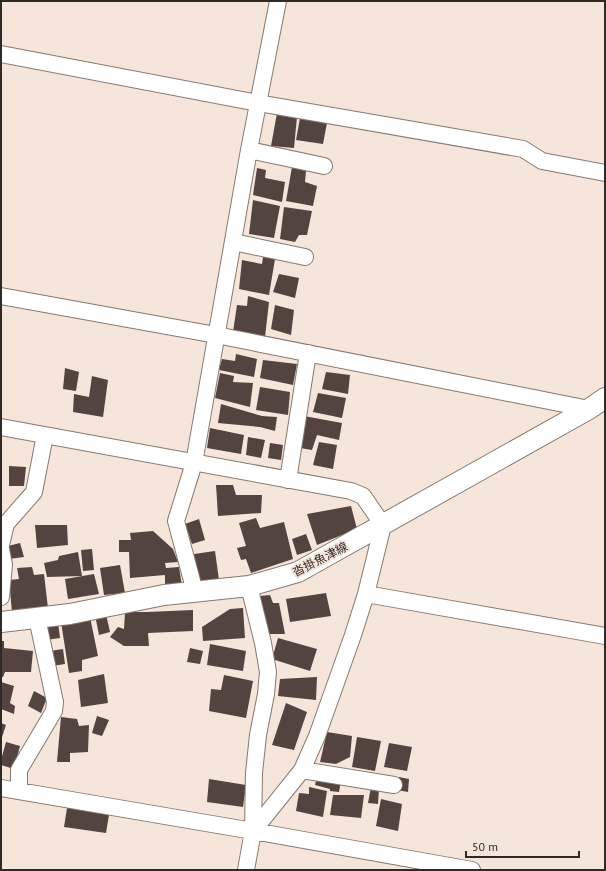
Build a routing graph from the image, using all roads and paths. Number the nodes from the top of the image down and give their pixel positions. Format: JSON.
{"nodes":[{"id":1,"x":278,"y":1,"type":"edge"},
{"id":2,"x":1,"y":54,"type":"edge"},
{"id":3,"x":258,"y":103,"type":"junction"},
{"id":4,"x":249,"y":150,"type":"junction"},
{"id":5,"x":324,"y":166,"type":"dead end"},
{"id":6,"x":605,"y":173,"type":"edge"},
{"id":7,"x":233,"y":242,"type":"junction"},
{"id":8,"x":305,"y":256,"type":"dead end"},
{"id":9,"x":1,"y":296,"type":"edge"},
{"id":10,"x":216,"y":334,"type":"junction"},
{"id":11,"x":308,"y":353,"type":"junction"},
{"id":12,"x":605,"y":398,"type":"edge"},
{"id":13,"x":589,"y":409,"type":"junction"},
{"id":14,"x":1,"y":427,"type":"edge"},
{"id":15,"x":45,"y":435,"type":"junction"},
{"id":16,"x":194,"y":463,"type":"junction"},
{"id":17,"x":288,"y":480,"type":"junction"},
{"id":18,"x":383,"y":525,"type":"junction"},
{"id":19,"x":1,"y":545,"type":"edge"},
{"id":20,"x":1,"y":549,"type":"edge"},
{"id":21,"x":249,"y":586,"type":"junction"},
{"id":22,"x":194,"y":592,"type":"junction"},
{"id":23,"x":366,"y":594,"type":"junction"},
{"id":24,"x":1,"y":597,"type":"edge"},
{"id":25,"x":37,"y":618,"type":"junction"},
{"id":26,"x":1,"y":622,"type":"edge"},
{"id":27,"x":605,"y":636,"type":"edge"},
{"id":28,"x":302,"y":770,"type":"junction"},
{"id":29,"x":394,"y":785,"type":"dead end"},
{"id":30,"x":1,"y":788,"type":"edge"},
{"id":31,"x":19,"y":791,"type":"junction"},
{"id":32,"x":253,"y":831,"type":"junction"},
{"id":33,"x":246,"y":870,"type":"edge"},
{"id":34,"x":472,"y":870,"type":"edge"}],
"edges":[{"from":1,"to":3,"type":"street"},
{"from":2,"to":3,"type":"street"},
{"from":3,"to":4,"type":"street"},
{"from":3,"to":6,"type":"street"},
{"from":4,"to":5,"type":"street"},
{"from":4,"to":7,"type":"street"},
{"from":7,"to":8,"type":"street"},
{"from":7,"to":10,"type":"street"},
{"from":9,"to":10,"type":"street"},
{"from":10,"to":11,"type":"street"},
{"from":10,"to":16,"type":"street"},
{"from":11,"to":13,"type":"street"},
{"from":11,"to":17,"type":"street"},
{"from":12,"to":13,"type":"main road","name":"沓掛魚津線"},
{"from":13,"to":18,"type":"main road","name":"沓掛魚津線"},
{"from":14,"to":15,"type":"street"},
{"from":15,"to":16,"type":"street"},
{"from":15,"to":19,"type":"street"},
{"from":16,"to":17,"type":"street"},
{"from":16,"to":22,"type":"street"},
{"from":17,"to":18,"type":"street"},
{"from":18,"to":21,"type":"main road","name":"沓掛魚津線"},
{"from":18,"to":23,"type":"street"},
{"from":20,"to":24,"type":"street"},
{"from":21,"to":22,"type":"main road","name":"沓掛魚津線"},
{"from":21,"to":32,"type":"street"},
{"from":22,"to":25,"type":"main road","name":"沓掛魚津線"},
{"from":23,"to":27,"type":"street"},
{"from":23,"to":28,"type":"street"},
{"from":25,"to":26,"type":"main road","name":"沓掛魚津線"},
{"from":25,"to":31,"type":"street"},
{"from":28,"to":29,"type":"street"},
{"from":28,"to":32,"type":"street"},
{"from":30,"to":31,"type":"street"},
{"from":31,"to":32,"type":"street"},
{"from":32,"to":33,"type":"street"},
{"from":32,"to":34,"type":"street"}]}
